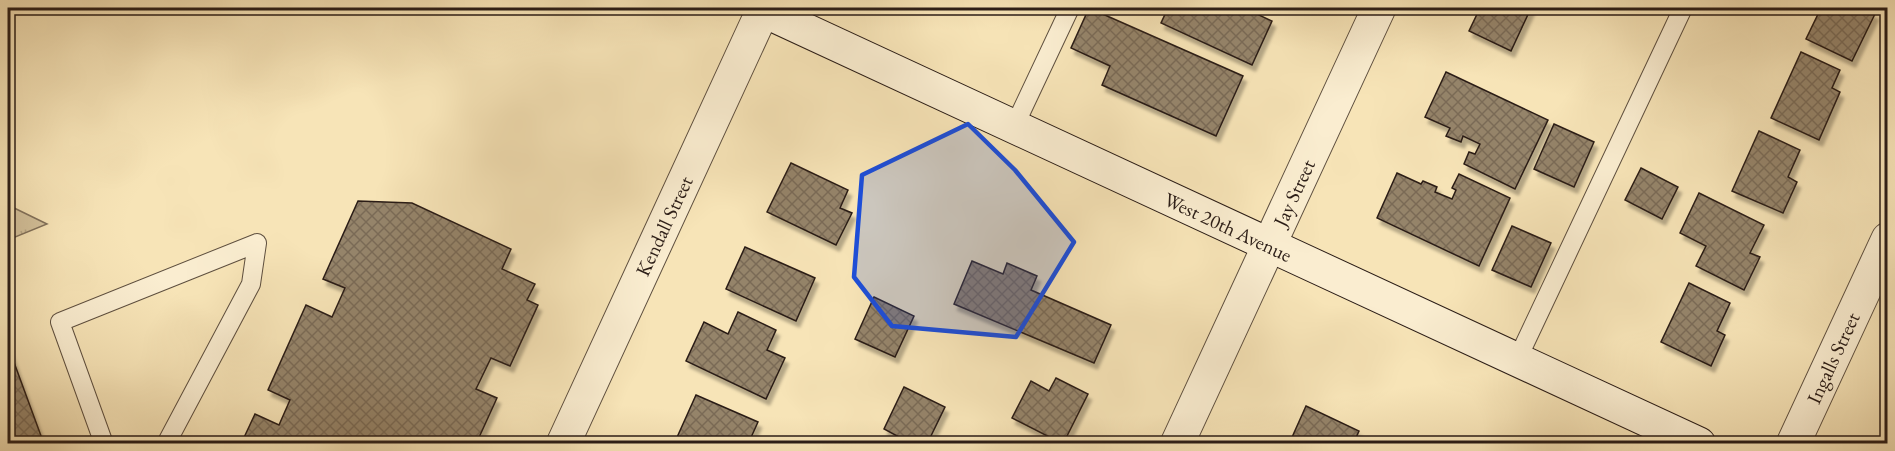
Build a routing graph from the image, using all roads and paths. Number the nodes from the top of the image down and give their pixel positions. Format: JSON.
{"nodes":[{"id":1,"x":761,"y":8,"type":"edge"},
{"id":2,"x":1070,"y":8,"type":"edge"},
{"id":3,"x":1379,"y":8,"type":"edge"},
{"id":4,"x":1683,"y":8,"type":"edge"},
{"id":5,"x":1014,"y":127,"type":"junction"},
{"id":6,"x":1887,"y":239,"type":"edge"},
{"id":7,"x":1269,"y":246,"type":"junction"},
{"id":8,"x":1517,"y":360,"type":"junction"},
{"id":9,"x":104,"y":444,"type":"edge"},
{"id":10,"x":166,"y":444,"type":"edge"},
{"id":11,"x":563,"y":444,"type":"edge"},
{"id":12,"x":1177,"y":444,"type":"edge"},
{"id":13,"x":1699,"y":444,"type":"edge"},
{"id":14,"x":1793,"y":444,"type":"edge"}],
"edges":[{"from":1,"to":5,"type":"street","name":"West 20th Avenue"},
{"from":1,"to":11,"type":"street","name":"Kendall Street"},
{"from":2,"to":5,"type":"lane"},
{"from":3,"to":7,"type":"street","name":"Jay Street"},
{"from":4,"to":8,"type":"lane"},
{"from":5,"to":7,"type":"street","name":"West 20th Avenue"},
{"from":6,"to":14,"type":"street","name":"Ingalls Street"},
{"from":7,"to":8,"type":"street","name":"West 20th Avenue"},
{"from":7,"to":12,"type":"street","name":"Jay Street"},
{"from":8,"to":13,"type":"street","name":"West 20th Avenue"},
{"from":9,"to":10,"type":"lane"}]}
